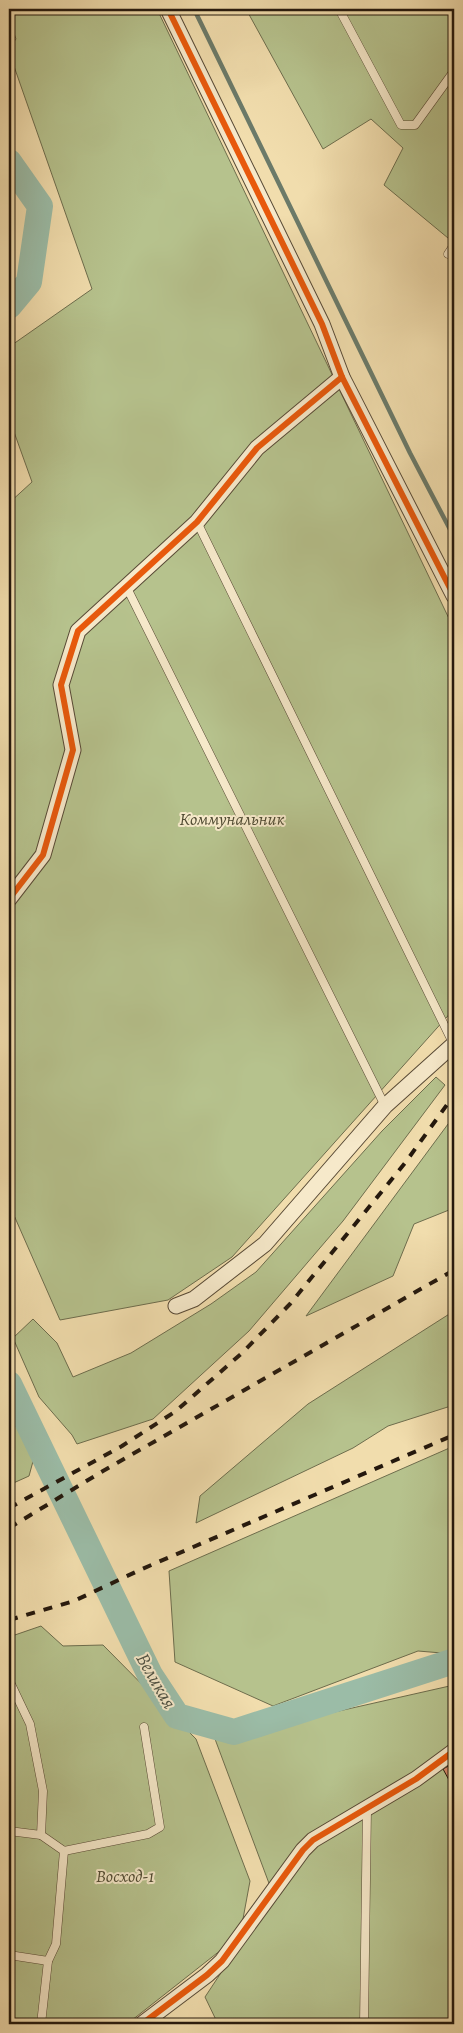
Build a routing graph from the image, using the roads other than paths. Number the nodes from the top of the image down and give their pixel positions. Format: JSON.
{"nodes":[{"id":1,"x":168,"y":9,"type":"edge"},
{"id":2,"x":339,"y":9,"type":"edge"},
{"id":3,"x":454,"y":71,"type":"edge"},
{"id":4,"x":454,"y":245,"type":"edge"},
{"id":5,"x":448,"y":254,"type":"dead end"},
{"id":6,"x":342,"y":377,"type":"junction"},
{"id":7,"x":197,"y":522,"type":"junction"},
{"id":8,"x":127,"y":588,"type":"junction"},
{"id":9,"x":454,"y":596,"type":"edge"},
{"id":10,"x":9,"y":899,"type":"edge"},
{"id":11,"x":454,"y":1044,"type":"edge"},
{"id":12,"x":385,"y":1106,"type":"junction"},
{"id":13,"x":176,"y":1306,"type":"dead end"},
{"id":14,"x":9,"y":1680,"type":"edge"},
{"id":15,"x":144,"y":1728,"type":"dead end"},
{"id":16,"x":454,"y":1751,"type":"edge"},
{"id":17,"x":366,"y":1808,"type":"junction"},
{"id":18,"x":9,"y":1831,"type":"edge"},
{"id":19,"x":40,"y":1834,"type":"junction"},
{"id":20,"x":64,"y":1851,"type":"junction"},
{"id":21,"x":9,"y":1955,"type":"edge"},
{"id":22,"x":48,"y":1961,"type":"junction"},
{"id":23,"x":41,"y":2024,"type":"edge"},
{"id":24,"x":142,"y":2024,"type":"edge"},
{"id":25,"x":364,"y":2024,"type":"edge"}],
"edges":[{"from":1,"to":6,"type":"street"},
{"from":2,"to":3,"type":"lane"},
{"from":4,"to":5,"type":"lane"},
{"from":6,"to":7,"type":"street"},
{"from":6,"to":9,"type":"street"},
{"from":7,"to":8,"type":"street"},
{"from":7,"to":11,"type":"lane"},
{"from":8,"to":10,"type":"street"},
{"from":8,"to":12,"type":"lane"},
{"from":11,"to":12,"type":"street"},
{"from":12,"to":13,"type":"street"},
{"from":14,"to":19,"type":"lane"},
{"from":15,"to":20,"type":"lane"},
{"from":16,"to":17,"type":"street"},
{"from":17,"to":24,"type":"street"},
{"from":17,"to":25,"type":"lane"},
{"from":18,"to":19,"type":"lane"},
{"from":19,"to":20,"type":"lane"},
{"from":20,"to":22,"type":"lane"},
{"from":21,"to":22,"type":"lane"},
{"from":22,"to":23,"type":"lane"}]}
